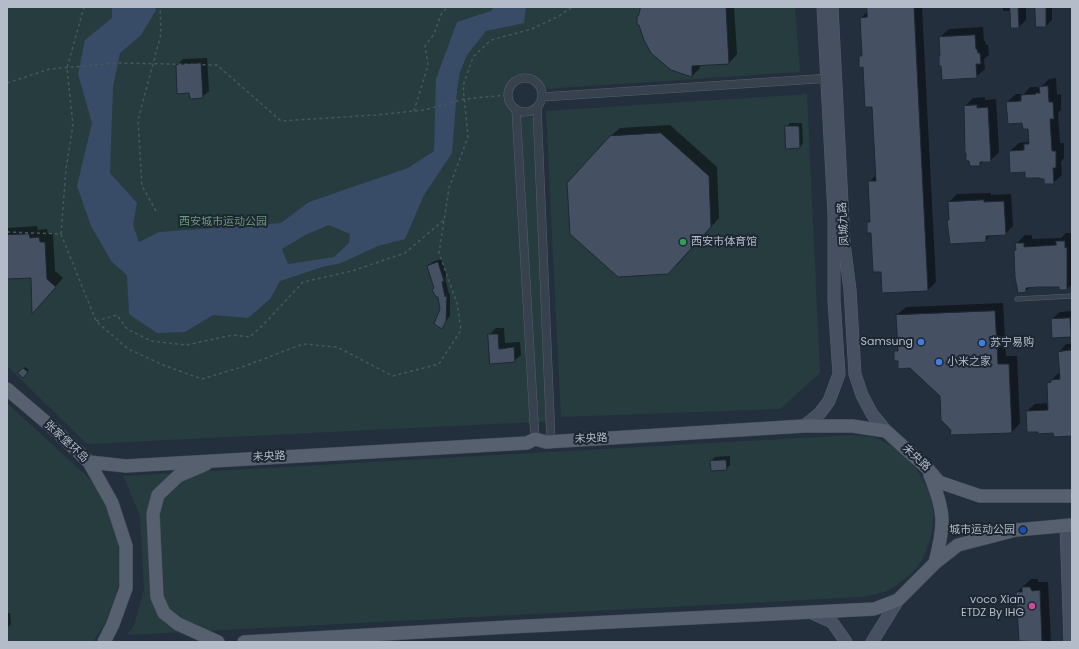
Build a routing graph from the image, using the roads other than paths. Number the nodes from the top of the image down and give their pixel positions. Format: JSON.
{"nodes":[{"id":1,"x":823,"y":7,"type":"edge"},
{"id":2,"x":832,"y":7,"type":"edge"},
{"id":3,"x":831,"y":78,"type":"junction"},
{"id":4,"x":542,"y":97,"type":"junction"},
{"id":5,"x":537,"y":107,"type":"junction"},
{"id":6,"x":516,"y":109,"type":"junction"},
{"id":7,"x":1072,"y":296,"type":"edge"},
{"id":8,"x":1017,"y":299,"type":"dead end"},
{"id":9,"x":7,"y":389,"type":"edge"},
{"id":10,"x":804,"y":426,"type":"junction"},
{"id":11,"x":886,"y":431,"type":"junction"},
{"id":12,"x":535,"y":439,"type":"junction"},
{"id":13,"x":551,"y":442,"type":"junction"},
{"id":14,"x":217,"y":460,"type":"junction"},
{"id":15,"x":89,"y":462,"type":"junction"},
{"id":16,"x":926,"y":468,"type":"junction"},
{"id":17,"x":1072,"y":496,"type":"edge"},
{"id":18,"x":1069,"y":525,"type":"edge"},
{"id":19,"x":935,"y":563,"type":"junction"},
{"id":20,"x":898,"y":600,"type":"junction"},
{"id":21,"x":810,"y":612,"type":"junction"},
{"id":22,"x":303,"y":640,"type":"edge"},
{"id":23,"x":104,"y":642,"type":"edge"},
{"id":24,"x":218,"y":642,"type":"edge"},
{"id":25,"x":244,"y":642,"type":"edge"},
{"id":26,"x":846,"y":642,"type":"edge"},
{"id":27,"x":872,"y":642,"type":"edge"},
{"id":28,"x":1070,"y":642,"type":"edge"}],
"edges":[{"from":1,"to":3,"type":"street","name":"凤城九路"},
{"from":2,"to":3,"type":"street","name":"凤城九路"},
{"from":3,"to":4,"type":"street"},
{"from":3,"to":10,"type":"street","name":"凤城九路"},
{"from":3,"to":11,"type":"street","name":"凤城九路"},
{"from":4,"to":5,"type":"street"},
{"from":4,"to":6,"type":"street"},
{"from":5,"to":6,"type":"street"},
{"from":5,"to":13,"type":"street"},
{"from":6,"to":12,"type":"street"},
{"from":7,"to":8,"type":"lane"},
{"from":9,"to":15,"type":"main road","name":"张家堡环岛"},
{"from":10,"to":11,"type":"main road","name":"未央路"},
{"from":10,"to":13,"type":"main road","name":"未央路"},
{"from":11,"to":16,"type":"main road","name":"未央路"},
{"from":12,"to":13,"type":"main road","name":"未央路"},
{"from":12,"to":14,"type":"main road","name":"未央路"},
{"from":14,"to":15,"type":"main road","name":"未央路"},
{"from":14,"to":24,"type":"main road"},
{"from":15,"to":23,"type":"main road","name":"张家堡环岛"},
{"from":16,"to":17,"type":"main road","name":"未央路"},
{"from":16,"to":19,"type":"main road"},
{"from":18,"to":19,"type":"main road"},
{"from":18,"to":28,"type":"street"},
{"from":19,"to":20,"type":"main road"},
{"from":20,"to":21,"type":"main road"},
{"from":20,"to":27,"type":"street"},
{"from":21,"to":22,"type":"main road"},
{"from":21,"to":26,"type":"street"},
{"from":22,"to":25,"type":"main road"}]}
